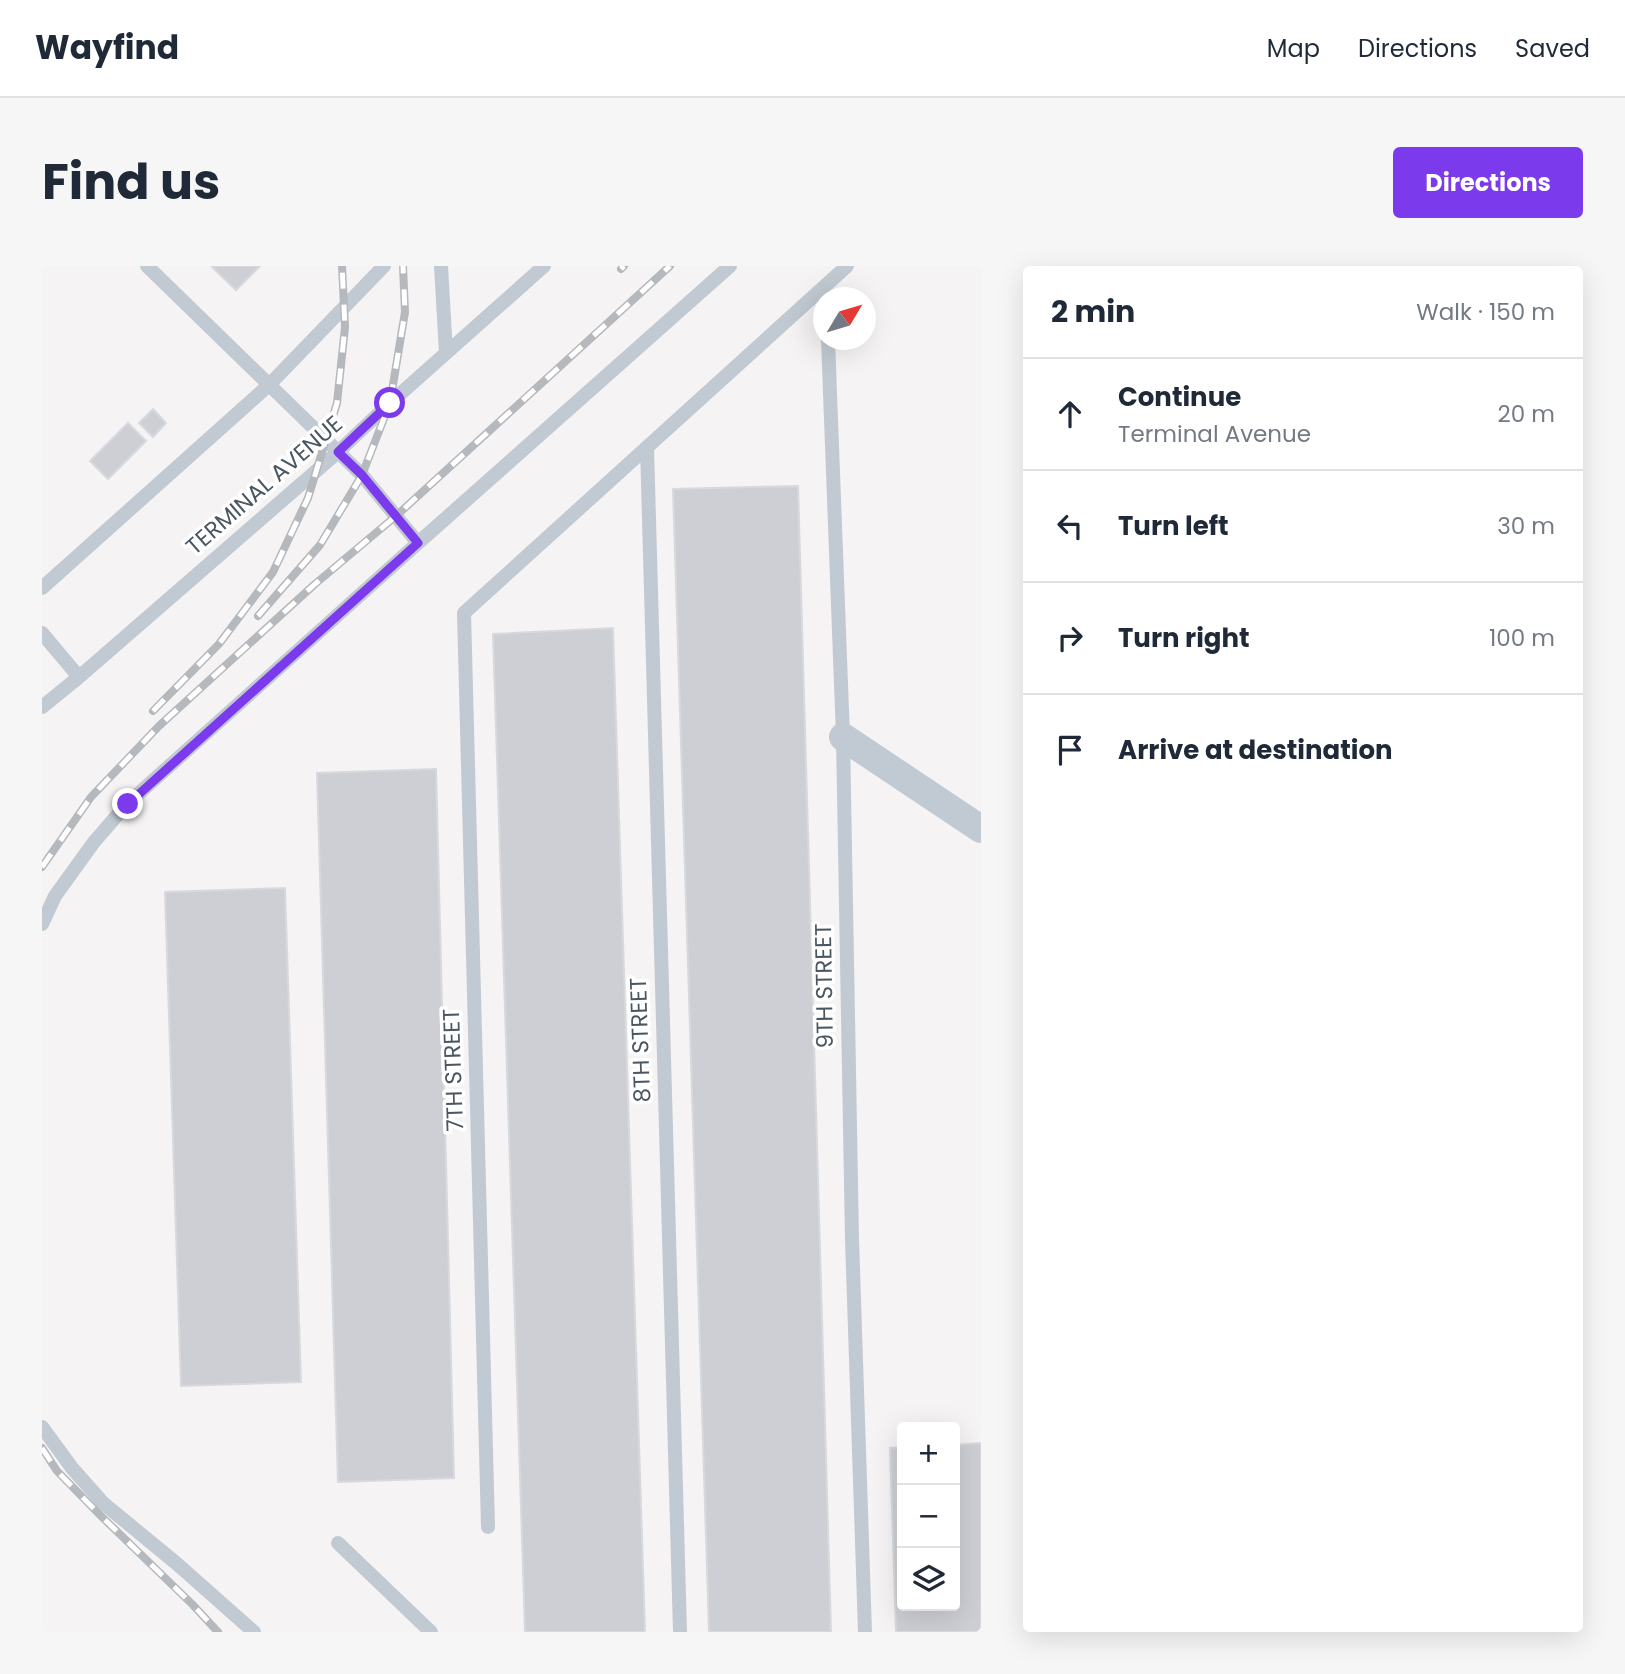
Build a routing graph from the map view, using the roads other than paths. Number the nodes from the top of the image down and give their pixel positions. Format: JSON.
{"nodes":[{"id":1,"x":147,"y":266,"type":"edge"},
{"id":2,"x":384,"y":266,"type":"edge"},
{"id":3,"x":441,"y":266,"type":"edge"},
{"id":4,"x":544,"y":266,"type":"edge"},
{"id":5,"x":730,"y":266,"type":"edge"},
{"id":6,"x":848,"y":266,"type":"edge"},
{"id":7,"x":830,"y":287,"type":"edge"},
{"id":8,"x":813,"y":303,"type":"edge"},
{"id":9,"x":828,"y":350,"type":"edge"},
{"id":10,"x":446,"y":353,"type":"junction"},
{"id":11,"x":269,"y":386,"type":"junction"},
{"id":12,"x":647,"y":447,"type":"junction"},
{"id":13,"x":338,"y":452,"type":"junction"},
{"id":14,"x":418,"y":543,"type":"junction"},
{"id":15,"x":42,"y":587,"type":"edge"},
{"id":16,"x":42,"y":633,"type":"edge"},
{"id":17,"x":79,"y":677,"type":"junction"},
{"id":18,"x":42,"y":707,"type":"edge"},
{"id":19,"x":843,"y":737,"type":"junction"},
{"id":20,"x":981,"y":829,"type":"edge"},
{"id":21,"x":42,"y":924,"type":"edge"},
{"id":22,"x":42,"y":1427,"type":"edge"},
{"id":23,"x":488,"y":1527,"type":"dead end"},
{"id":24,"x":338,"y":1543,"type":"dead end"},
{"id":25,"x":254,"y":1632,"type":"edge"},
{"id":26,"x":431,"y":1632,"type":"edge"},
{"id":27,"x":680,"y":1632,"type":"edge"},
{"id":28,"x":864,"y":1632,"type":"edge"}],
"edges":[{"from":1,"to":11,"type":"lane"},
{"from":2,"to":11,"type":"lane"},
{"from":3,"to":10,"type":"lane"},
{"from":4,"to":10,"type":"lane","name":"TERMINAL AVENUE"},
{"from":5,"to":14,"type":"lane"},
{"from":6,"to":7,"type":"lane"},
{"from":8,"to":12,"type":"lane"},
{"from":9,"to":19,"type":"lane","name":"9TH STREET"},
{"from":10,"to":13,"type":"lane","name":"TERMINAL AVENUE"},
{"from":11,"to":13,"type":"lane"},
{"from":11,"to":15,"type":"lane"},
{"from":12,"to":23,"type":"lane","name":"7TH STREET"},
{"from":12,"to":27,"type":"lane","name":"8TH STREET"},
{"from":13,"to":14,"type":"lane"},
{"from":13,"to":17,"type":"lane","name":"TERMINAL AVENUE"},
{"from":14,"to":21,"type":"lane"},
{"from":16,"to":17,"type":"lane"},
{"from":17,"to":18,"type":"lane","name":"TERMINAL AVENUE"},
{"from":19,"to":20,"type":"street"},
{"from":19,"to":28,"type":"lane","name":"9TH STREET"},
{"from":22,"to":25,"type":"lane"},
{"from":24,"to":26,"type":"lane"}]}
